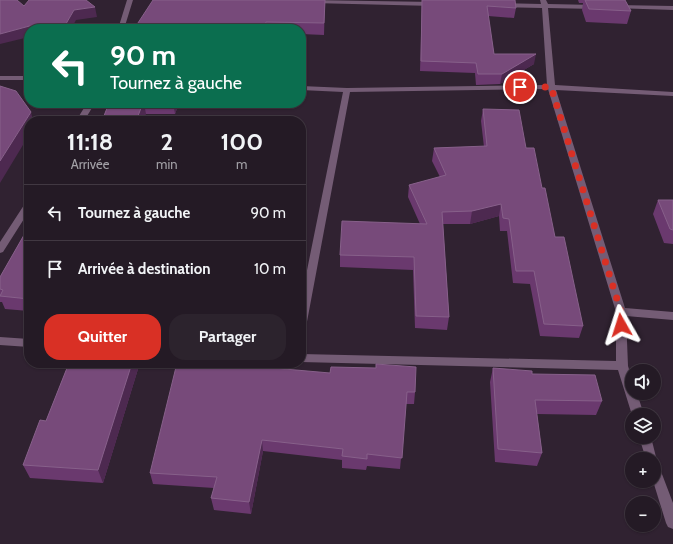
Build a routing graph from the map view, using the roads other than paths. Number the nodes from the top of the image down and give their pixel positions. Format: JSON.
{"nodes":[{"id":1,"x":130,"y":0,"type":"edge"},
{"id":2,"x":301,"y":1,"type":"edge"},
{"id":3,"x":544,"y":3,"type":"edge"},
{"id":4,"x":443,"y":4,"type":"edge"},
{"id":5,"x":498,"y":5,"type":"edge"},
{"id":6,"x":601,"y":7,"type":"edge"},
{"id":7,"x":609,"y":7,"type":"edge"},
{"id":8,"x":673,"y":8,"type":"edge"},
{"id":9,"x":123,"y":24,"type":"edge"},
{"id":10,"x":0,"y":78,"type":"edge"},
{"id":11,"x":24,"y":78,"type":"edge"},
{"id":12,"x":551,"y":87,"type":"junction"},
{"id":13,"x":306,"y":88,"type":"edge"},
{"id":14,"x":347,"y":90,"type":"junction"},
{"id":15,"x":673,"y":94,"type":"edge"},
{"id":16,"x":24,"y":212,"type":"edge"},
{"id":17,"x":0,"y":250,"type":"edge"},
{"id":18,"x":306,"y":301,"type":"edge"},
{"id":19,"x":621,"y":312,"type":"junction"},
{"id":20,"x":673,"y":316,"type":"edge"},
{"id":21,"x":0,"y":341,"type":"edge"},
{"id":22,"x":24,"y":343,"type":"edge"},
{"id":23,"x":306,"y":358,"type":"edge"},
{"id":24,"x":622,"y":366,"type":"junction"},
{"id":25,"x":636,"y":408,"type":"edge"},
{"id":26,"x":661,"y":486,"type":"edge"},
{"id":27,"x":673,"y":523,"type":"edge"}],
"edges":[{"from":1,"to":9,"type":"street"},
{"from":2,"to":4,"type":"street"},
{"from":3,"to":5,"type":"street"},
{"from":3,"to":6,"type":"street"},
{"from":3,"to":12,"type":"street"},
{"from":7,"to":8,"type":"street"},
{"from":10,"to":11,"type":"street"},
{"from":12,"to":14,"type":"street"},
{"from":12,"to":15,"type":"street"},
{"from":12,"to":19,"type":"street"},
{"from":13,"to":14,"type":"street"},
{"from":14,"to":18,"type":"street"},
{"from":16,"to":17,"type":"street"},
{"from":19,"to":20,"type":"street"},
{"from":19,"to":24,"type":"street"},
{"from":21,"to":22,"type":"street"},
{"from":23,"to":24,"type":"street"},
{"from":24,"to":25,"type":"street"},
{"from":26,"to":27,"type":"street"}]}
